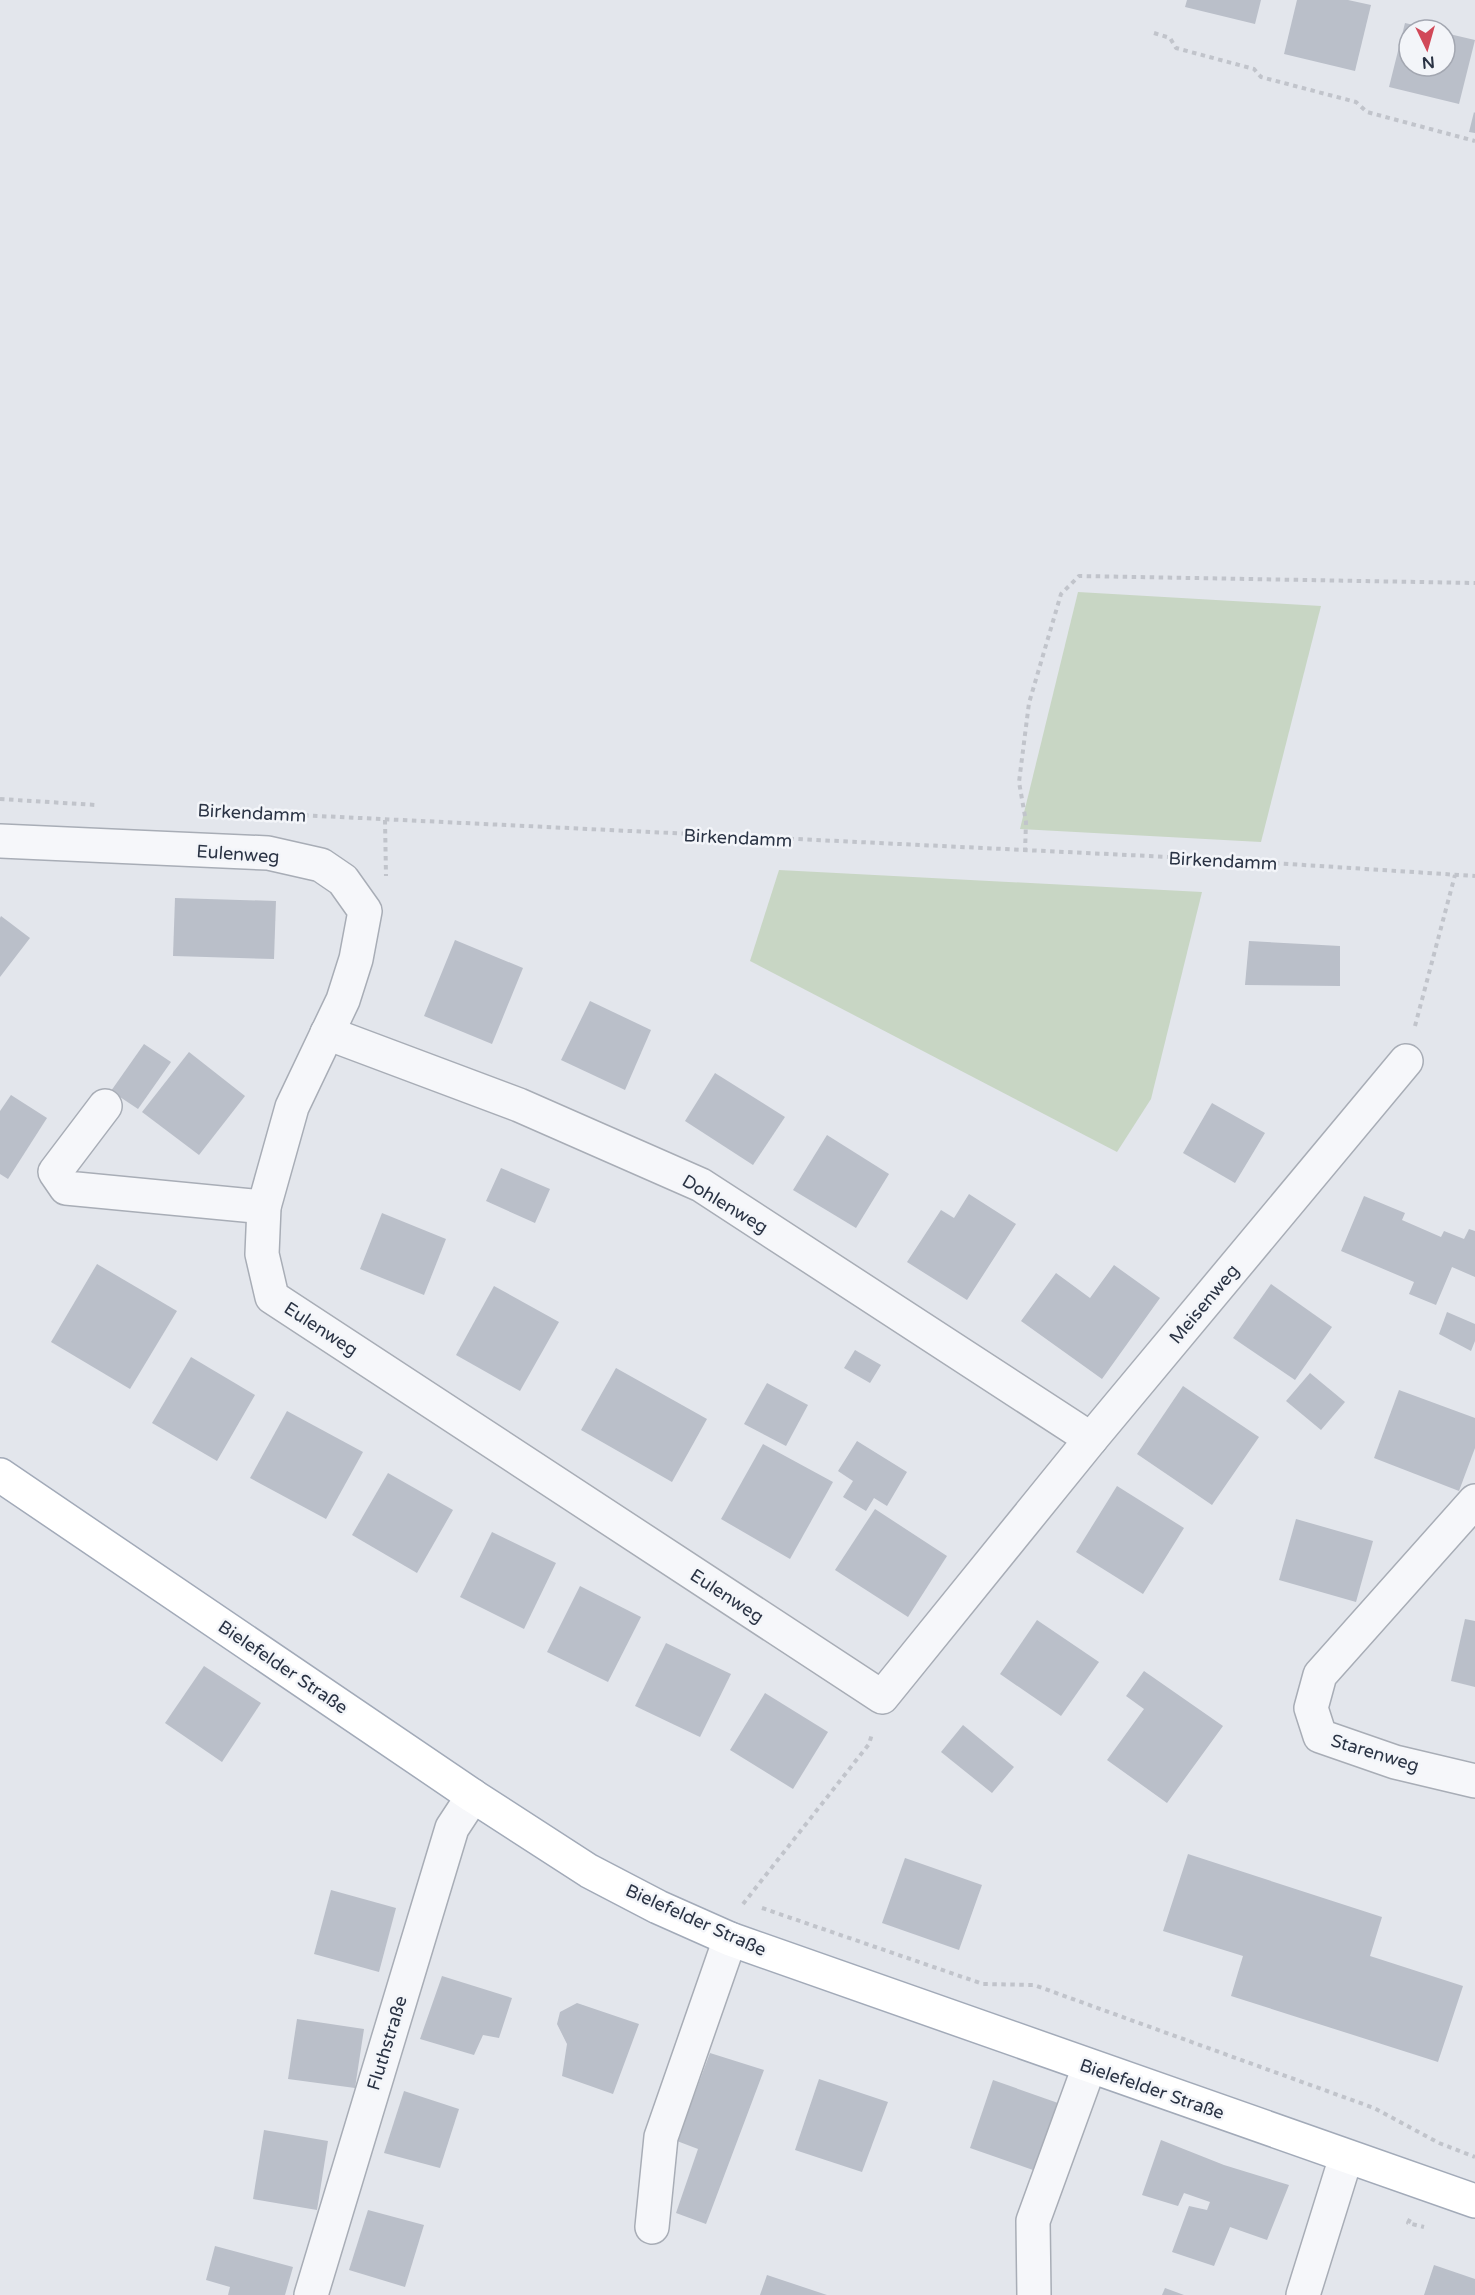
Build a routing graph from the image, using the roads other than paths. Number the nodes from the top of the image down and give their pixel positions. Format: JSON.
{"nodes":[{"id":1,"x":0,"y":840,"type":"edge"},
{"id":2,"x":327,"y":1033,"type":"junction"},
{"id":3,"x":1406,"y":1061,"type":"road end"},
{"id":4,"x":105,"y":1106,"type":"dead end"},
{"id":5,"x":264,"y":1207,"type":"junction"},
{"id":6,"x":1091,"y":1439,"type":"junction"},
{"id":7,"x":0,"y":1475,"type":"edge"},
{"id":8,"x":1475,"y":1501,"type":"edge"},
{"id":9,"x":882,"y":1697,"type":"joint"},
{"id":10,"x":1475,"y":1781,"type":"edge"},
{"id":11,"x":473,"y":1796,"type":"junction"},
{"id":12,"x":730,"y":1939,"type":"junction"},
{"id":13,"x":1089,"y":2067,"type":"junction"},
{"id":14,"x":1346,"y":2157,"type":"junction"},
{"id":15,"x":1475,"y":2201,"type":"edge"},
{"id":16,"x":652,"y":2227,"type":"dead end"},
{"id":17,"x":311,"y":2295,"type":"edge"},
{"id":18,"x":1034,"y":2295,"type":"edge"},
{"id":19,"x":1303,"y":2295,"type":"edge"}],
"edges":[{"from":1,"to":2,"type":"street","name":"Eulenweg"},
{"from":2,"to":5,"type":"street","name":"Eulenweg"},
{"from":2,"to":6,"type":"street","name":"Dohlenweg"},
{"from":3,"to":6,"type":"street","name":"Meisenweg"},
{"from":4,"to":5,"type":"street"},
{"from":5,"to":9,"type":"street","name":"Eulenweg"},
{"from":6,"to":9,"type":"street","name":"Meisenweg"},
{"from":7,"to":11,"type":"main road","name":"Bielefelder Straße"},
{"from":8,"to":10,"type":"street","name":"Starenweg"},
{"from":11,"to":12,"type":"main road","name":"Bielefelder Straße"},
{"from":11,"to":17,"type":"street","name":"Fluthstraße"},
{"from":12,"to":13,"type":"main road","name":"Bielefelder Straße"},
{"from":12,"to":16,"type":"street"},
{"from":13,"to":14,"type":"main road","name":"Bielefelder Straße"},
{"from":13,"to":18,"type":"street"},
{"from":14,"to":15,"type":"main road","name":"Bielefelder Straße"},
{"from":14,"to":19,"type":"street"}]}
